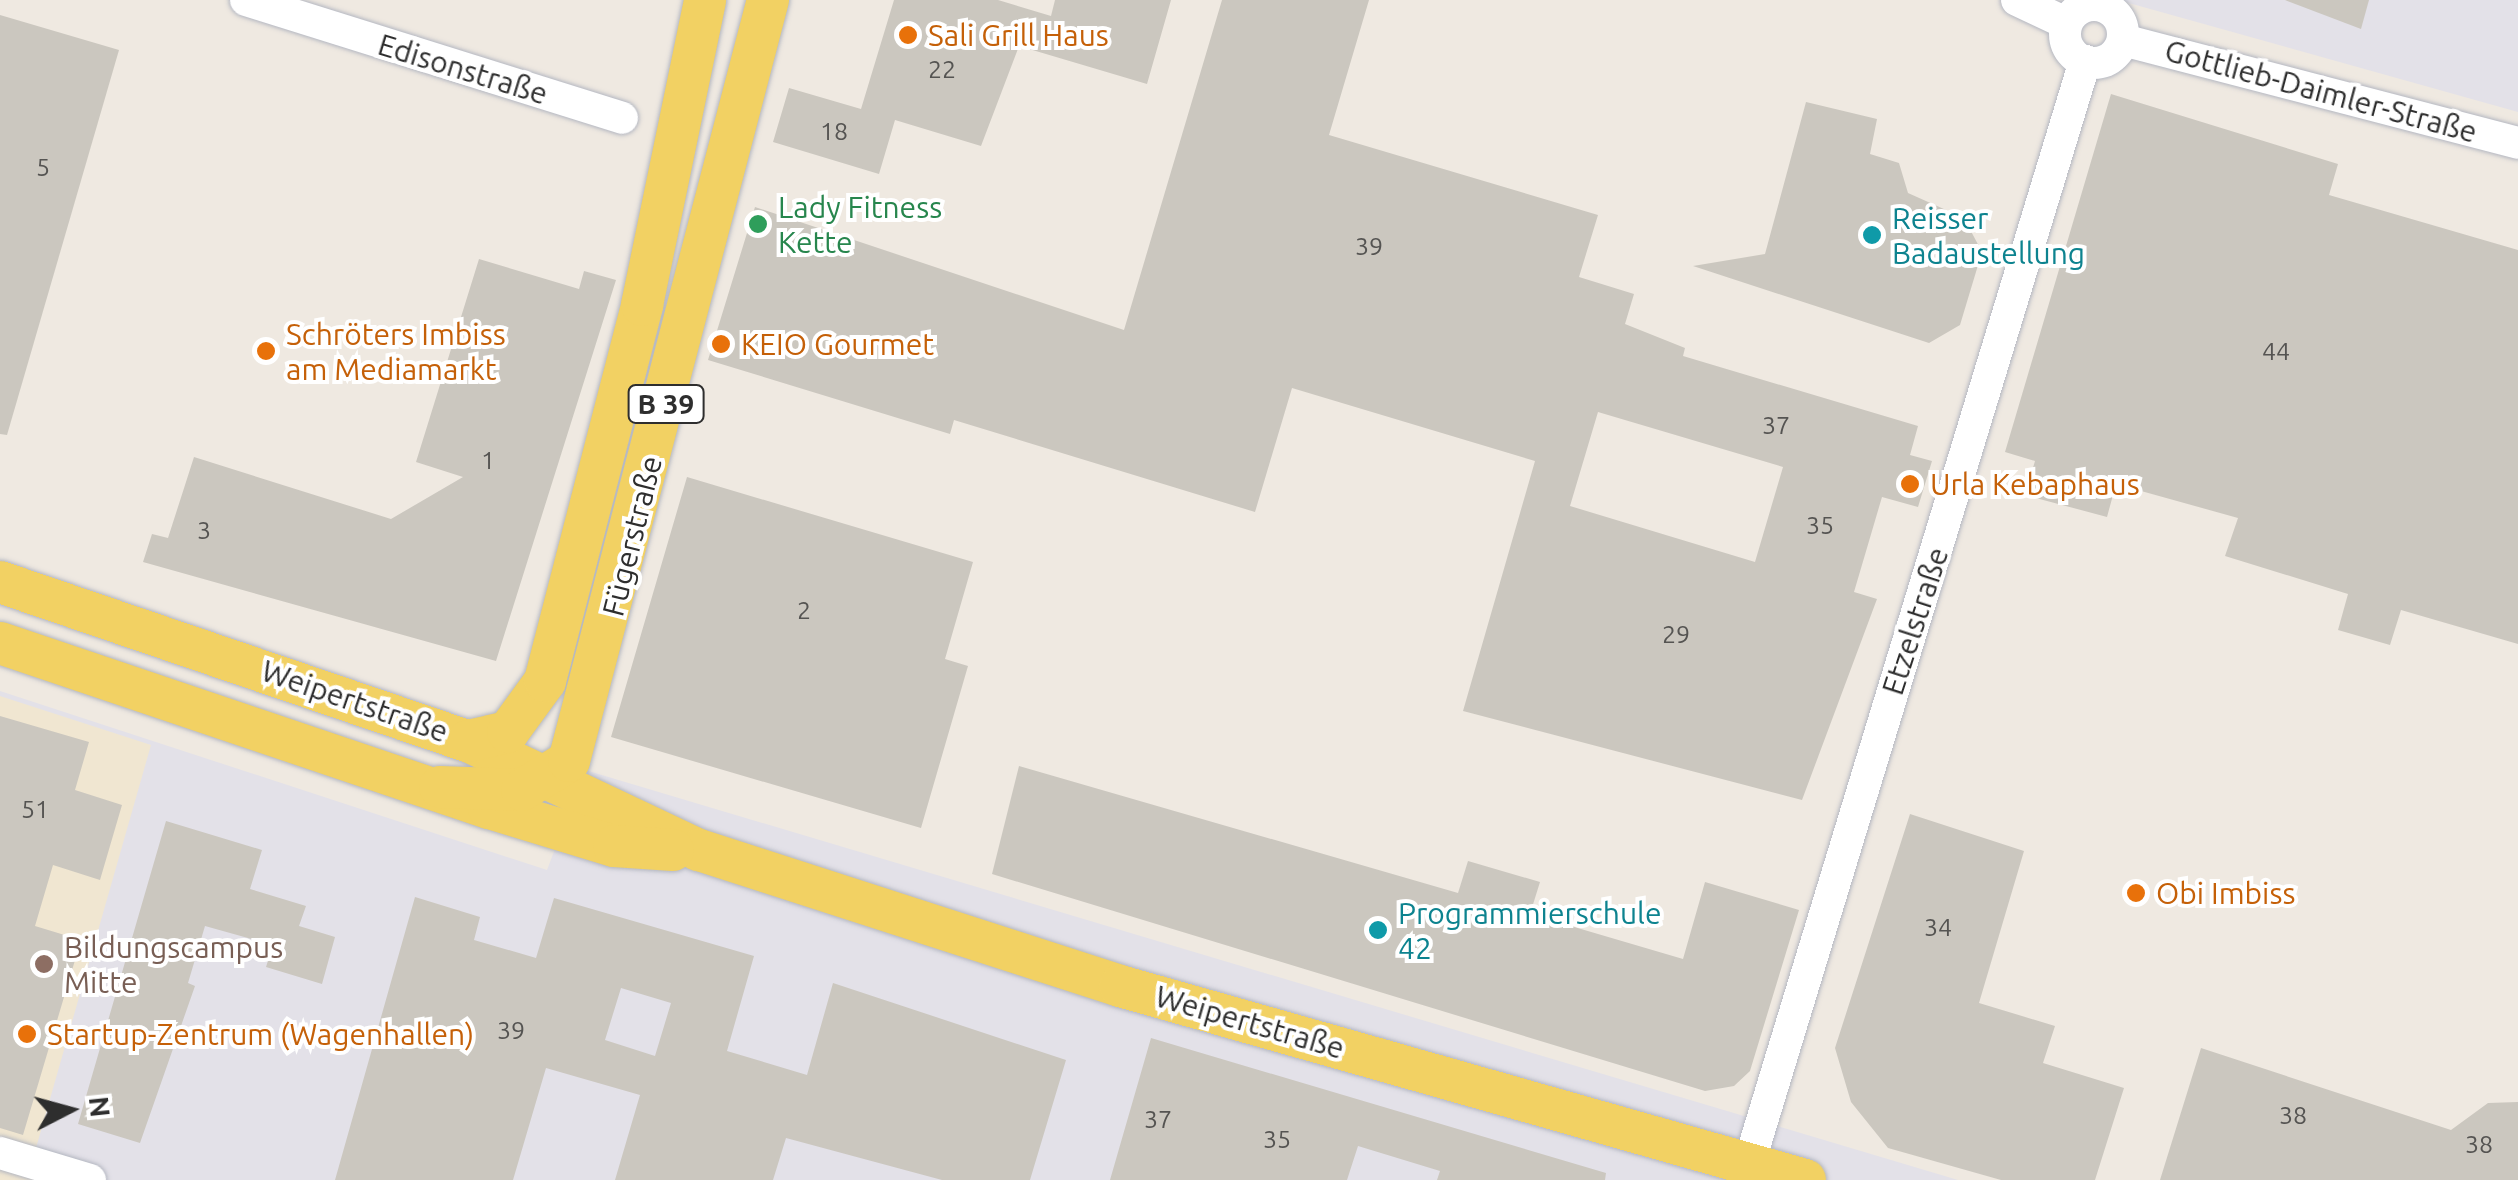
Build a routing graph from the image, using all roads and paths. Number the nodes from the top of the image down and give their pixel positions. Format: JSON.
{"nodes":[{"id":1,"x":246,"y":0,"type":"edge"},
{"id":2,"x":705,"y":0,"type":"edge"},
{"id":3,"x":768,"y":0,"type":"edge"},
{"id":4,"x":2017,"y":0,"type":"edge"},
{"id":5,"x":308,"y":10,"type":"edge"},
{"id":6,"x":2066,"y":23,"type":"junction"},
{"id":7,"x":2122,"y":40,"type":"junction"},
{"id":8,"x":2084,"y":61,"type":"junction"},
{"id":9,"x":622,"y":118,"type":"dead end"},
{"id":10,"x":2518,"y":143,"type":"edge"},
{"id":11,"x":0,"y":582,"type":"edge"},
{"id":12,"x":0,"y":643,"type":"edge"},
{"id":13,"x":468,"y":741,"type":"junction"},
{"id":14,"x":549,"y":781,"type":"junction"},
{"id":15,"x":440,"y":786,"type":"junction"},
{"id":16,"x":699,"y":850,"type":"junction"},
{"id":17,"x":0,"y":1153,"type":"edge"},
{"id":18,"x":1746,"y":1172,"type":"edge"},
{"id":19,"x":90,"y":1180,"type":"edge"},
{"id":20,"x":1805,"y":1180,"type":"edge"}],
"edges":[{"from":1,"to":5,"type":"street","name":"Edisonstraße"},
{"from":2,"to":13,"type":"main road","name":"Fügerstraße","number":"B 39"},
{"from":3,"to":14,"type":"main road","name":"Fügerstraße","number":"B 39"},
{"from":4,"to":6,"type":"street"},
{"from":5,"to":9,"type":"street","name":"Edisonstraße"},
{"from":6,"to":7,"type":"street","name":"Gottlieb-Daimler-Straße"},
{"from":6,"to":8,"type":"street"},
{"from":7,"to":8,"type":"street","name":"Gottlieb-Daimler-Straße"},
{"from":7,"to":10,"type":"street","name":"Gottlieb-Daimler-Straße"},
{"from":8,"to":18,"type":"street","name":"Etzelstraße"},
{"from":11,"to":13,"type":"main road","name":"Weipertstraße"},
{"from":12,"to":15,"type":"main road","name":"Weipertstraße"},
{"from":13,"to":14,"type":"main road","name":"Weipertstraße"},
{"from":14,"to":15,"type":"main road"},
{"from":14,"to":16,"type":"main road","name":"Weipertstraße"},
{"from":15,"to":16,"type":"main road","name":"Weipertstraße"},
{"from":16,"to":18,"type":"main road","name":"Weipertstraße"},
{"from":17,"to":19,"type":"street"},
{"from":18,"to":20,"type":"main road","name":"Weipertstraße"}]}
